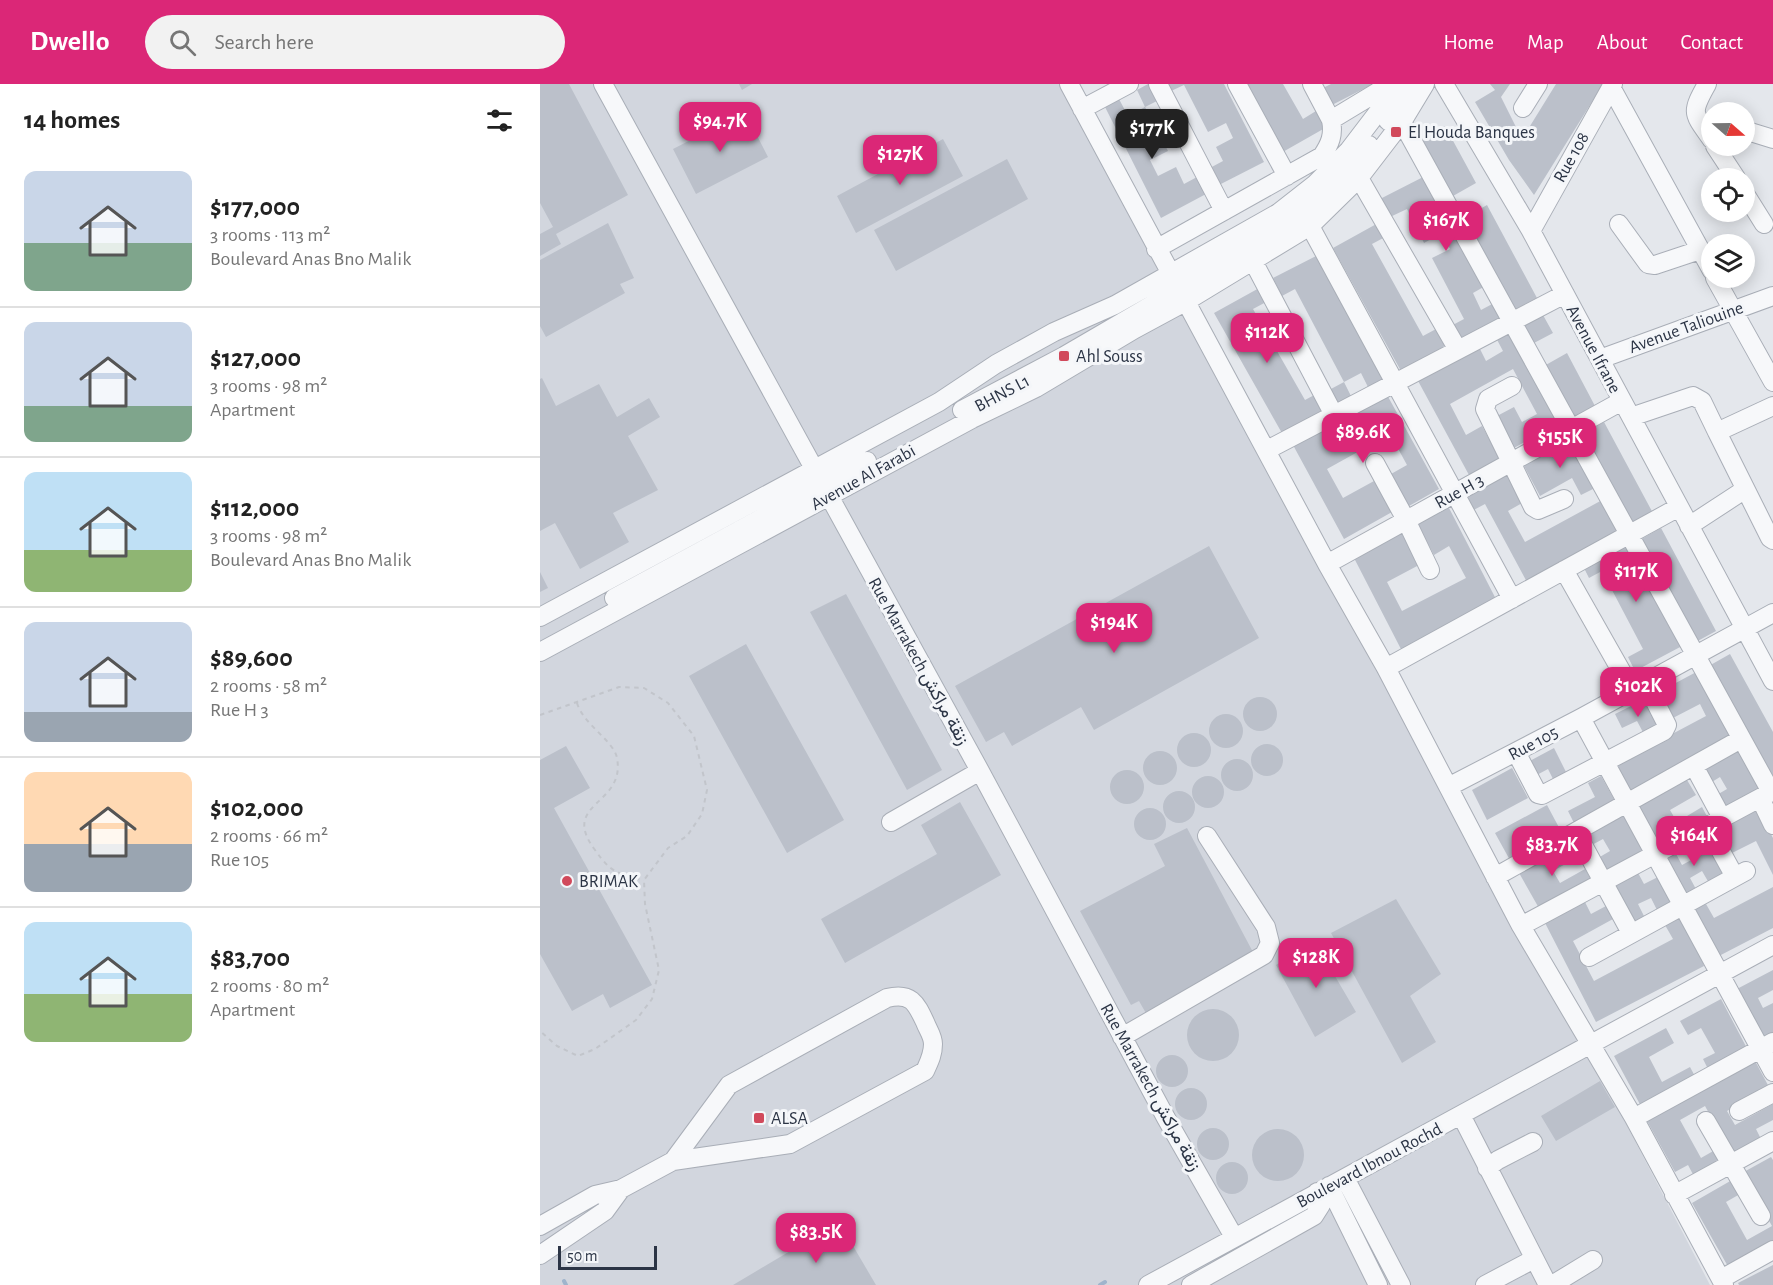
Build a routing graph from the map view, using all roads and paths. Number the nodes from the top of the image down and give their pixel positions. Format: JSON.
{"nodes":[{"id":1,"x":603,"y":84,"type":"edge"},
{"id":2,"x":1069,"y":84,"type":"edge"},
{"id":3,"x":1129,"y":84,"type":"edge"},
{"id":4,"x":1158,"y":84,"type":"edge"},
{"id":5,"x":1237,"y":84,"type":"edge"},
{"id":6,"x":1312,"y":84,"type":"edge"},
{"id":7,"x":1383,"y":84,"type":"edge"},
{"id":8,"x":1394,"y":84,"type":"edge"},
{"id":9,"x":1410,"y":84,"type":"edge"},
{"id":10,"x":1415,"y":84,"type":"edge"},
{"id":11,"x":1425,"y":84,"type":"edge"},
{"id":12,"x":1444,"y":84,"type":"edge"},
{"id":13,"x":1538,"y":84,"type":"edge"},
{"id":14,"x":1707,"y":84,"type":"edge"},
{"id":15,"x":1612,"y":86,"type":"edge"},
{"id":16,"x":1523,"y":108,"type":"dead end"},
{"id":17,"x":1082,"y":109,"type":"junction"},
{"id":18,"x":1331,"y":120,"type":"junction"},
{"id":19,"x":1402,"y":122,"type":"junction"},
{"id":20,"x":1701,"y":123,"type":"edge"},
{"id":21,"x":1755,"y":133,"type":"edge"},
{"id":22,"x":1773,"y":139,"type":"edge"},
{"id":23,"x":1287,"y":176,"type":"junction"},
{"id":24,"x":1359,"y":178,"type":"junction"},
{"id":25,"x":1755,"y":210,"type":"edge"},
{"id":26,"x":1224,"y":211,"type":"junction"},
{"id":27,"x":1619,"y":224,"type":"dead end"},
{"id":28,"x":1764,"y":224,"type":"dead end"},
{"id":29,"x":1310,"y":226,"type":"junction"},
{"id":30,"x":1531,"y":231,"type":"junction"},
{"id":31,"x":1156,"y":249,"type":"junction"},
{"id":32,"x":1700,"y":250,"type":"joint"},
{"id":33,"x":1253,"y":261,"type":"junction"},
{"id":34,"x":1721,"y":288,"type":"edge"},
{"id":35,"x":1179,"y":290,"type":"junction"},
{"id":36,"x":1565,"y":294,"type":"junction"},
{"id":37,"x":1773,"y":296,"type":"edge"},
{"id":38,"x":1733,"y":310,"type":"junction"},
{"id":39,"x":1512,"y":322,"type":"junction"},
{"id":40,"x":1458,"y":350,"type":"junction"},
{"id":41,"x":1600,"y":359,"type":"junction"},
{"id":42,"x":1773,"y":382,"type":"edge"},
{"id":43,"x":1395,"y":383,"type":"junction"},
{"id":44,"x":1512,"y":386,"type":"dead end"},
{"id":45,"x":1773,"y":406,"type":"edge"},
{"id":46,"x":1627,"y":409,"type":"junction"},
{"id":47,"x":1334,"y":415,"type":"junction"},
{"id":48,"x":1571,"y":429,"type":"junction"},
{"id":49,"x":1717,"y":432,"type":"junction"},
{"id":50,"x":1267,"y":450,"type":"junction"},
{"id":51,"x":1511,"y":462,"type":"junction"},
{"id":52,"x":1375,"y":463,"type":"dead end"},
{"id":53,"x":822,"y":485,"type":"junction"},
{"id":54,"x":1744,"y":490,"type":"junction"},
{"id":55,"x":1454,"y":494,"type":"junction"},
{"id":56,"x":1564,"y":499,"type":"dead end"},
{"id":57,"x":1679,"y":507,"type":"junction"},
{"id":58,"x":1406,"y":520,"type":"junction"},
{"id":59,"x":1689,"y":526,"type":"junction"},
{"id":60,"x":1629,"y":535,"type":"junction"},
{"id":61,"x":1773,"y":540,"type":"edge"},
{"id":62,"x":1327,"y":564,"type":"junction"},
{"id":63,"x":1430,"y":570,"type":"dead end"},
{"id":64,"x":1564,"y":570,"type":"junction"},
{"id":65,"x":1512,"y":599,"type":"junction"},
{"id":66,"x":1773,"y":613,"type":"edge"},
{"id":67,"x":540,"y":617,"type":"edge"},
{"id":68,"x":1745,"y":629,"type":"junction"},
{"id":69,"x":540,"y":641,"type":"edge"},
{"id":70,"x":540,"y":652,"type":"edge"},
{"id":71,"x":1695,"y":655,"type":"junction"},
{"id":72,"x":1386,"y":668,"type":"junction"},
{"id":73,"x":1773,"y":681,"type":"edge"},
{"id":74,"x":1639,"y":686,"type":"junction"},
{"id":75,"x":577,"y":702,"type":"junction"},
{"id":76,"x":540,"y":715,"type":"edge"},
{"id":77,"x":1581,"y":718,"type":"junction"},
{"id":78,"x":1741,"y":739,"type":"junction"},
{"id":79,"x":1516,"y":752,"type":"junction"},
{"id":80,"x":1605,"y":762,"type":"junction"},
{"id":81,"x":1694,"y":766,"type":"junction"},
{"id":82,"x":980,"y":771,"type":"junction"},
{"id":83,"x":1450,"y":786,"type":"junction"},
{"id":84,"x":1768,"y":794,"type":"edge"},
{"id":85,"x":1627,"y":803,"type":"junction"},
{"id":86,"x":891,"y":822,"type":"dead end"},
{"id":87,"x":1714,"y":822,"type":"junction"},
{"id":88,"x":1773,"y":825,"type":"edge"},
{"id":89,"x":1576,"y":832,"type":"junction"},
{"id":90,"x":1207,"y":836,"type":"dead end"},
{"id":91,"x":1655,"y":854,"type":"junction"},
{"id":92,"x":1495,"y":877,"type":"junction"},
{"id":93,"x":644,"y":880,"type":"junction"},
{"id":94,"x":1603,"y":882,"type":"junction"},
{"id":95,"x":1682,"y":906,"type":"junction"},
{"id":96,"x":1521,"y":926,"type":"junction"},
{"id":97,"x":1631,"y":933,"type":"junction"},
{"id":98,"x":1773,"y":945,"type":"edge"},
{"id":99,"x":1590,"y":957,"type":"dead end"},
{"id":100,"x":1719,"y":974,"type":"junction"},
{"id":101,"x":540,"y":1031,"type":"edge"},
{"id":102,"x":1122,"y":1037,"type":"junction"},
{"id":103,"x":1767,"y":1045,"type":"edge"},
{"id":104,"x":1590,"y":1046,"type":"junction"},
{"id":105,"x":1773,"y":1072,"type":"edge"},
{"id":106,"x":1773,"y":1094,"type":"edge"},
{"id":107,"x":1739,"y":1111,"type":"dead end"},
{"id":108,"x":1461,"y":1115,"type":"junction"},
{"id":109,"x":1634,"y":1118,"type":"junction"},
{"id":110,"x":1706,"y":1121,"type":"dead end"},
{"id":111,"x":1773,"y":1141,"type":"edge"},
{"id":112,"x":1533,"y":1142,"type":"dead end"},
{"id":113,"x":673,"y":1161,"type":"junction"},
{"id":114,"x":1730,"y":1163,"type":"junction"},
{"id":115,"x":1487,"y":1168,"type":"junction"},
{"id":116,"x":1331,"y":1185,"type":"junction"},
{"id":117,"x":621,"y":1189,"type":"junction"},
{"id":118,"x":1674,"y":1195,"type":"junction"},
{"id":119,"x":1761,"y":1216,"type":"dead end"},
{"id":120,"x":540,"y":1226,"type":"edge"},
{"id":121,"x":1234,"y":1237,"type":"junction"},
{"id":122,"x":1213,"y":1249,"type":"junction"},
{"id":123,"x":1773,"y":1250,"type":"edge"},
{"id":124,"x":540,"y":1255,"type":"edge"},
{"id":125,"x":1534,"y":1259,"type":"junction"},
{"id":126,"x":1593,"y":1260,"type":"dead end"},
{"id":127,"x":1223,"y":1268,"type":"junction"},
{"id":128,"x":1723,"y":1282,"type":"edge"},
{"id":129,"x":1148,"y":1285,"type":"edge"},
{"id":130,"x":1191,"y":1285,"type":"edge"},
{"id":131,"x":1378,"y":1285,"type":"edge"},
{"id":132,"x":1401,"y":1285,"type":"edge"},
{"id":133,"x":1485,"y":1285,"type":"edge"},
{"id":134,"x":1550,"y":1285,"type":"edge"}],
"edges":[{"from":1,"to":53,"type":"street","name":"Rue Marrakech زنقة مراكش"},
{"from":2,"to":17,"type":"street"},
{"from":3,"to":17,"type":"street"},
{"from":4,"to":26,"type":"street"},
{"from":5,"to":23,"type":"street"},
{"from":6,"to":18,"type":"street"},
{"from":7,"to":18,"type":"street"},
{"from":8,"to":35,"type":"street"},
{"from":9,"to":35,"type":"street"},
{"from":10,"to":35,"type":"street"},
{"from":11,"to":19,"type":"street"},
{"from":12,"to":30,"type":"street","name":"Avenue Ifrane"},
{"from":13,"to":16,"type":"street"},
{"from":14,"to":20,"type":"street"},
{"from":15,"to":30,"type":"street","name":"Rue 108"},
{"from":15,"to":32,"type":"street"},
{"from":17,"to":31,"type":"street"},
{"from":18,"to":23,"type":"street"},
{"from":19,"to":24,"type":"street"},
{"from":19,"to":39,"type":"street"},
{"from":21,"to":22,"type":"street"},
{"from":23,"to":26,"type":"street"},
{"from":24,"to":29,"type":"street"},
{"from":24,"to":40,"type":"street"},
{"from":25,"to":28,"type":"street"},
{"from":26,"to":31,"type":"street"},
{"from":27,"to":32,"type":"street"},
{"from":29,"to":33,"type":"street"},
{"from":29,"to":43,"type":"street"},
{"from":30,"to":36,"type":"street","name":"Avenue Ifrane"},
{"from":31,"to":35,"type":"street"},
{"from":33,"to":35,"type":"street"},
{"from":33,"to":47,"type":"street"},
{"from":34,"to":38,"type":"street"},
{"from":35,"to":50,"type":"street"},
{"from":35,"to":53,"type":"street","name":"Avenue Al Farabi"},
{"from":35,"to":53,"type":"street","name":"Avenue Al Farabi"},
{"from":36,"to":39,"type":"street"},
{"from":36,"to":41,"type":"street","name":"Avenue Ifrane"},
{"from":37,"to":38,"type":"street","name":"Avenue Taliouine"},
{"from":38,"to":41,"type":"street","name":"Avenue Taliouine"},
{"from":38,"to":42,"type":"street"},
{"from":39,"to":40,"type":"street"},
{"from":39,"to":48,"type":"street"},
{"from":40,"to":43,"type":"street"},
{"from":41,"to":46,"type":"street","name":"Avenue Ifrane"},
{"from":43,"to":47,"type":"street"},
{"from":43,"to":55,"type":"street"},
{"from":44,"to":51,"type":"street"},
{"from":45,"to":49,"type":"street"},
{"from":46,"to":48,"type":"street","name":"Rue H 3"},
{"from":46,"to":49,"type":"street","name":"Rue H 3"},
{"from":46,"to":57,"type":"street","name":"Avenue Ifrane"},
{"from":47,"to":50,"type":"street"},
{"from":48,"to":51,"type":"street","name":"Rue H 3"},
{"from":48,"to":60,"type":"street"},
{"from":49,"to":54,"type":"street","name":"Rue H 3"},
{"from":50,"to":62,"type":"street"},
{"from":51,"to":55,"type":"street","name":"Rue H 3"},
{"from":51,"to":56,"type":"street"},
{"from":52,"to":58,"type":"street"},
{"from":53,"to":67,"type":"street","name":"Avenue Al Farabi"},
{"from":53,"to":69,"type":"street"},
{"from":53,"to":70,"type":"street","name":"Avenue Al Farabi"},
{"from":53,"to":82,"type":"street","name":"Rue Marrakech زنقة مراكش"},
{"from":54,"to":59,"type":"street"},
{"from":54,"to":61,"type":"street","name":"Rue H 3"},
{"from":55,"to":58,"type":"street","name":"Rue H 3"},
{"from":55,"to":65,"type":"street"},
{"from":57,"to":59,"type":"street","name":"Avenue Ifrane"},
{"from":57,"to":60,"type":"street"},
{"from":58,"to":62,"type":"street","name":"Rue H 3"},
{"from":58,"to":63,"type":"street"},
{"from":59,"to":68,"type":"street","name":"Avenue Ifrane"},
{"from":60,"to":64,"type":"street"},
{"from":60,"to":71,"type":"street"},
{"from":62,"to":72,"type":"street"},
{"from":64,"to":65,"type":"street"},
{"from":64,"to":74,"type":"street"},
{"from":65,"to":72,"type":"street"},
{"from":66,"to":68,"type":"street","name":"Rue 105"},
{"from":68,"to":71,"type":"street","name":"Rue 105"},
{"from":68,"to":73,"type":"street","name":"Avenue Ifrane"},
{"from":71,"to":74,"type":"street","name":"Rue 105"},
{"from":71,"to":78,"type":"street"},
{"from":72,"to":83,"type":"street"},
{"from":74,"to":77,"type":"street","name":"Rue 105"},
{"from":74,"to":80,"type":"street"},
{"from":75,"to":76,"type":"path"},
{"from":75,"to":93,"type":"path"},
{"from":75,"to":93,"type":"path"},
{"from":77,"to":79,"type":"street","name":"Rue 105"},
{"from":77,"to":80,"type":"street"},
{"from":78,"to":81,"type":"street"},
{"from":78,"to":84,"type":"street"},
{"from":79,"to":80,"type":"street"},
{"from":79,"to":83,"type":"street","name":"Rue 105"},
{"from":80,"to":85,"type":"street"},
{"from":81,"to":85,"type":"street"},
{"from":81,"to":87,"type":"street"},
{"from":82,"to":86,"type":"street"},
{"from":82,"to":102,"type":"street","name":"Rue Marrakech زنقة مراكش"},
{"from":83,"to":92,"type":"street"},
{"from":84,"to":87,"type":"street"},
{"from":84,"to":88,"type":"street"},
{"from":85,"to":89,"type":"street"},
{"from":85,"to":91,"type":"street"},
{"from":87,"to":91,"type":"street"},
{"from":87,"to":95,"type":"street"},
{"from":89,"to":92,"type":"street"},
{"from":89,"to":94,"type":"street"},
{"from":90,"to":102,"type":"street"},
{"from":91,"to":94,"type":"street"},
{"from":91,"to":95,"type":"street"},
{"from":92,"to":96,"type":"street"},
{"from":93,"to":101,"type":"path"},
{"from":94,"to":96,"type":"street"},
{"from":94,"to":97,"type":"street"},
{"from":95,"to":97,"type":"street"},
{"from":95,"to":100,"type":"street"},
{"from":96,"to":104,"type":"street"},
{"from":97,"to":99,"type":"street"},
{"from":98,"to":100,"type":"street","name":"Boulevard Ibnou Rochd"},
{"from":100,"to":103,"type":"street"},
{"from":100,"to":104,"type":"street","name":"Boulevard Ibnou Rochd"},
{"from":102,"to":121,"type":"street","name":"Rue Marrakech زنقة مراكش"},
{"from":103,"to":105,"type":"street"},
{"from":103,"to":109,"type":"street"},
{"from":104,"to":108,"type":"street","name":"Boulevard Ibnou Rochd"},
{"from":104,"to":109,"type":"street"},
{"from":106,"to":107,"type":"street"},
{"from":108,"to":115,"type":"street"},
{"from":108,"to":116,"type":"street","name":"Boulevard Ibnou Rochd"},
{"from":109,"to":118,"type":"street"},
{"from":110,"to":114,"type":"street"},
{"from":111,"to":114,"type":"street"},
{"from":112,"to":115,"type":"street"},
{"from":113,"to":113,"type":"street"},
{"from":113,"to":117,"type":"street"},
{"from":114,"to":118,"type":"street"},
{"from":114,"to":119,"type":"street"},
{"from":115,"to":125,"type":"street"},
{"from":116,"to":121,"type":"street","name":"Boulevard Ibnou Rochd"},
{"from":116,"to":127,"type":"street"},
{"from":116,"to":131,"type":"street"},
{"from":116,"to":132,"type":"street"},
{"from":117,"to":120,"type":"street"},
{"from":117,"to":124,"type":"street"},
{"from":118,"to":128,"type":"street"},
{"from":121,"to":122,"type":"street","name":"Boulevard Ibnou Rochd"},
{"from":122,"to":127,"type":"street"},
{"from":122,"to":129,"type":"street","name":"Boulevard Ibnou Rochd"},
{"from":123,"to":128,"type":"street"},
{"from":125,"to":133,"type":"street"},
{"from":125,"to":134,"type":"street"},
{"from":126,"to":134,"type":"street"},
{"from":127,"to":130,"type":"street"}]}
